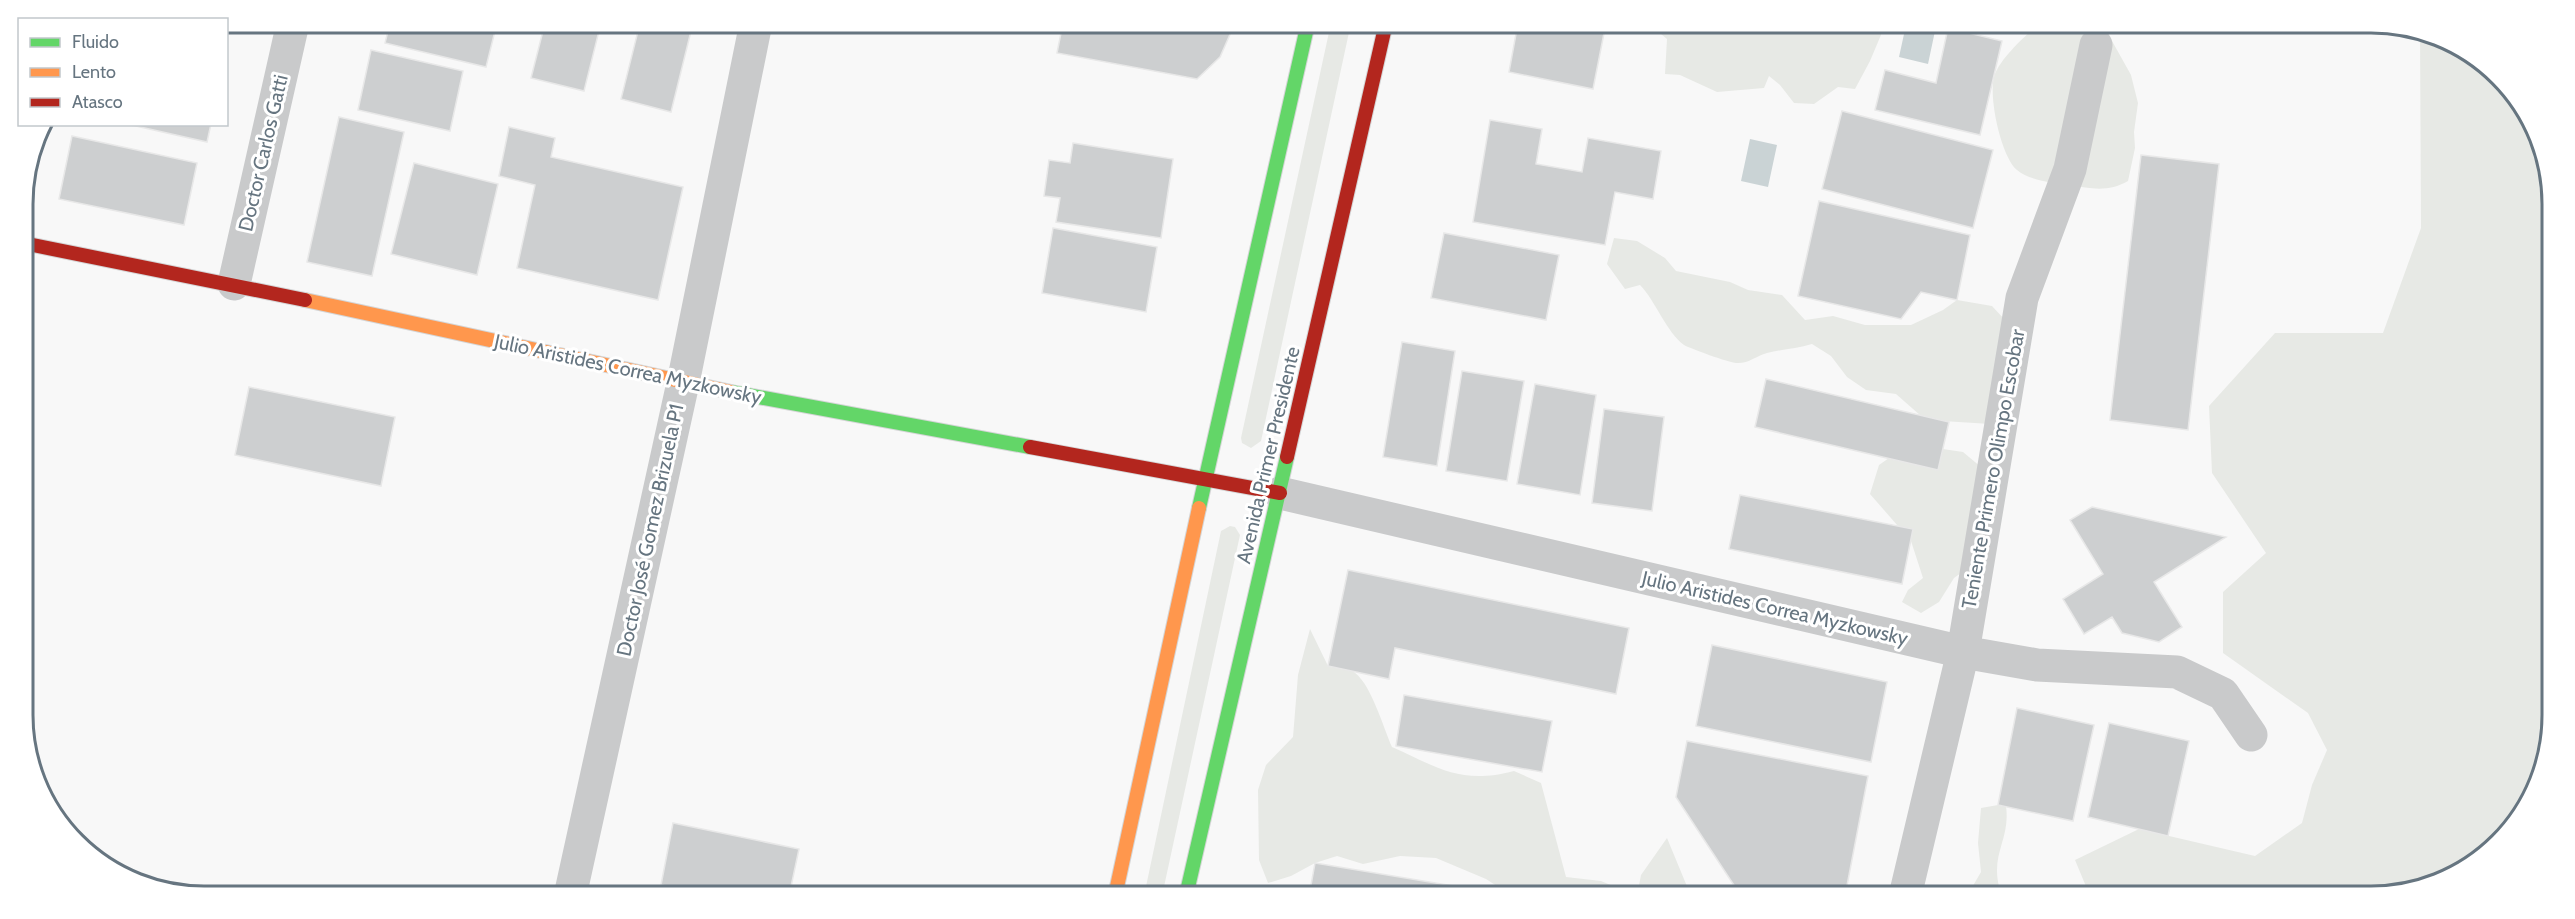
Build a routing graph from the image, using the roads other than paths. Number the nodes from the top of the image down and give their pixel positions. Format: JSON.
{"nodes":[{"id":1,"x":291,"y":33,"type":"edge"},
{"id":2,"x":754,"y":33,"type":"edge"},
{"id":3,"x":1306,"y":33,"type":"edge"},
{"id":4,"x":1384,"y":33,"type":"edge"},
{"id":5,"x":2096,"y":45,"type":"dead end"},
{"id":6,"x":33,"y":245,"type":"edge"},
{"id":7,"x":234,"y":284,"type":"junction"},
{"id":8,"x":683,"y":383,"type":"junction"},
{"id":9,"x":1205,"y":479,"type":"junction"},
{"id":10,"x":1280,"y":493,"type":"junction"},
{"id":11,"x":1963,"y":652,"type":"junction"},
{"id":12,"x":2251,"y":735,"type":"dead end"},
{"id":13,"x":572,"y":886,"type":"edge"},
{"id":14,"x":1116,"y":886,"type":"edge"},
{"id":15,"x":1188,"y":886,"type":"edge"},
{"id":16,"x":1907,"y":886,"type":"edge"}],
"edges":[{"from":1,"to":7,"type":"street","name":"Doctor Carlos Gatti"},
{"from":2,"to":8,"type":"street","name":"Doctor José Gomez Brizuela P1"},
{"from":3,"to":9,"type":"main road"},
{"from":4,"to":10,"type":"main road","name":"Avenida Primer Presidente"},
{"from":5,"to":11,"type":"street","name":"Teniente Primero Olimpo Escobar"},
{"from":6,"to":7,"type":"main road","name":"Julio Aristides Correa Myzkowsky"},
{"from":7,"to":8,"type":"main road","name":"Julio Aristides Correa Myzkowsky"},
{"from":8,"to":9,"type":"main road","name":"Julio Aristides Correa Myzkowsky"},
{"from":8,"to":13,"type":"street","name":"Doctor José Gomez Brizuela P1"},
{"from":9,"to":10,"type":"main road","name":"Julio Aristides Correa Myzkowsky"},
{"from":9,"to":14,"type":"main road"},
{"from":10,"to":11,"type":"street","name":"Julio Aristides Correa Myzkowsky"},
{"from":10,"to":15,"type":"main road","name":"Avenida Primer Presidente"},
{"from":11,"to":12,"type":"street","name":"Julio Aristides Correa Myzkowsky"},
{"from":11,"to":16,"type":"street","name":"Teniente Primero Olimpo Escobar"}]}
